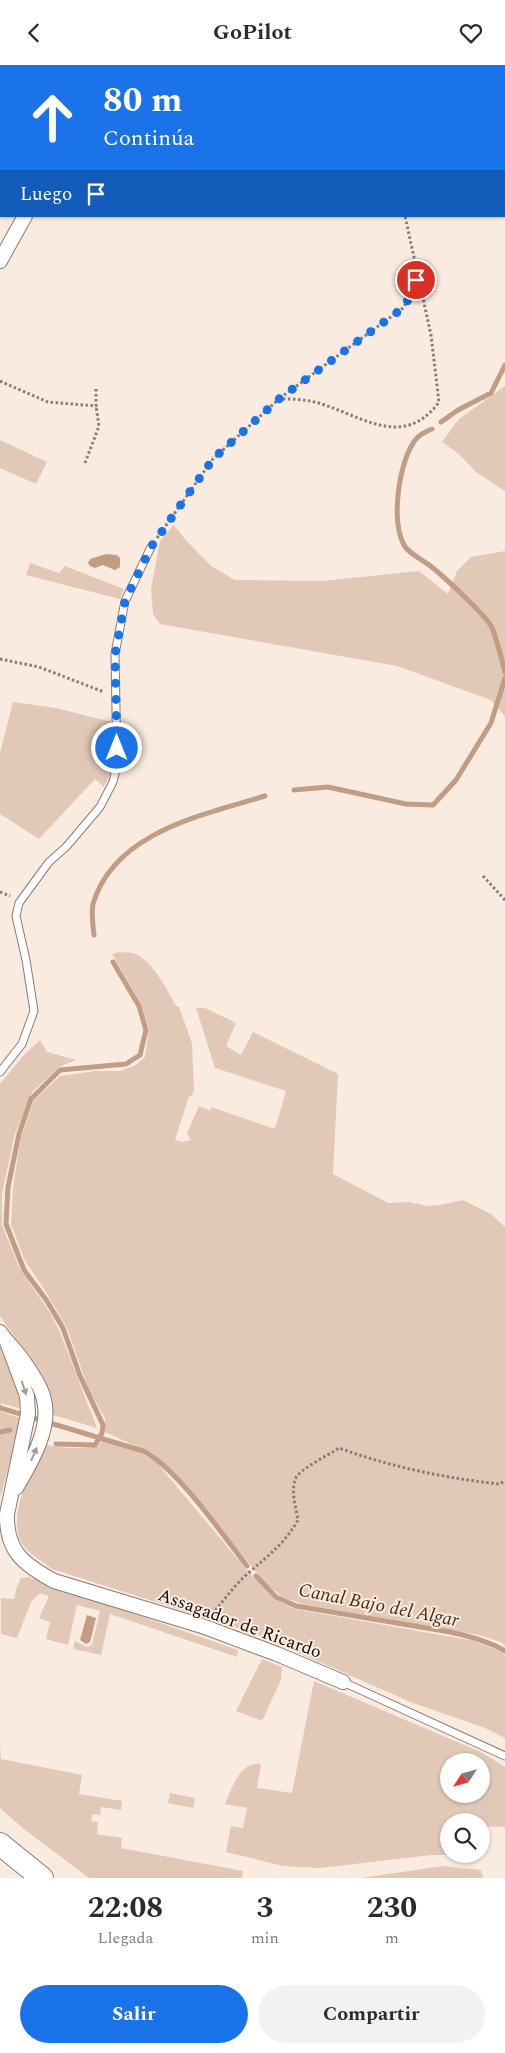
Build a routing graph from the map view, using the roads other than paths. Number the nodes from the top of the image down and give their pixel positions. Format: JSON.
{"nodes":[{"id":1,"x":23,"y":217,"type":"edge"},
{"id":2,"x":0,"y":261,"type":"edge"},
{"id":3,"x":151,"y":547,"type":"road end"},
{"id":4,"x":0,"y":1072,"type":"edge"},
{"id":5,"x":4,"y":1337,"type":"edge"},
{"id":6,"x":343,"y":1682,"type":"joint"},
{"id":7,"x":505,"y":1756,"type":"edge"},
{"id":8,"x":0,"y":1844,"type":"edge"},
{"id":9,"x":42,"y":1878,"type":"edge"}],
"edges":[{"from":1,"to":2,"type":"street"},
{"from":3,"to":4,"type":"lane"},
{"from":5,"to":6,"type":"street","name":"Assagador de Ricardo"},
{"from":6,"to":7,"type":"lane","name":"Assagador de Ricardo"},
{"from":8,"to":9,"type":"highway"}]}
